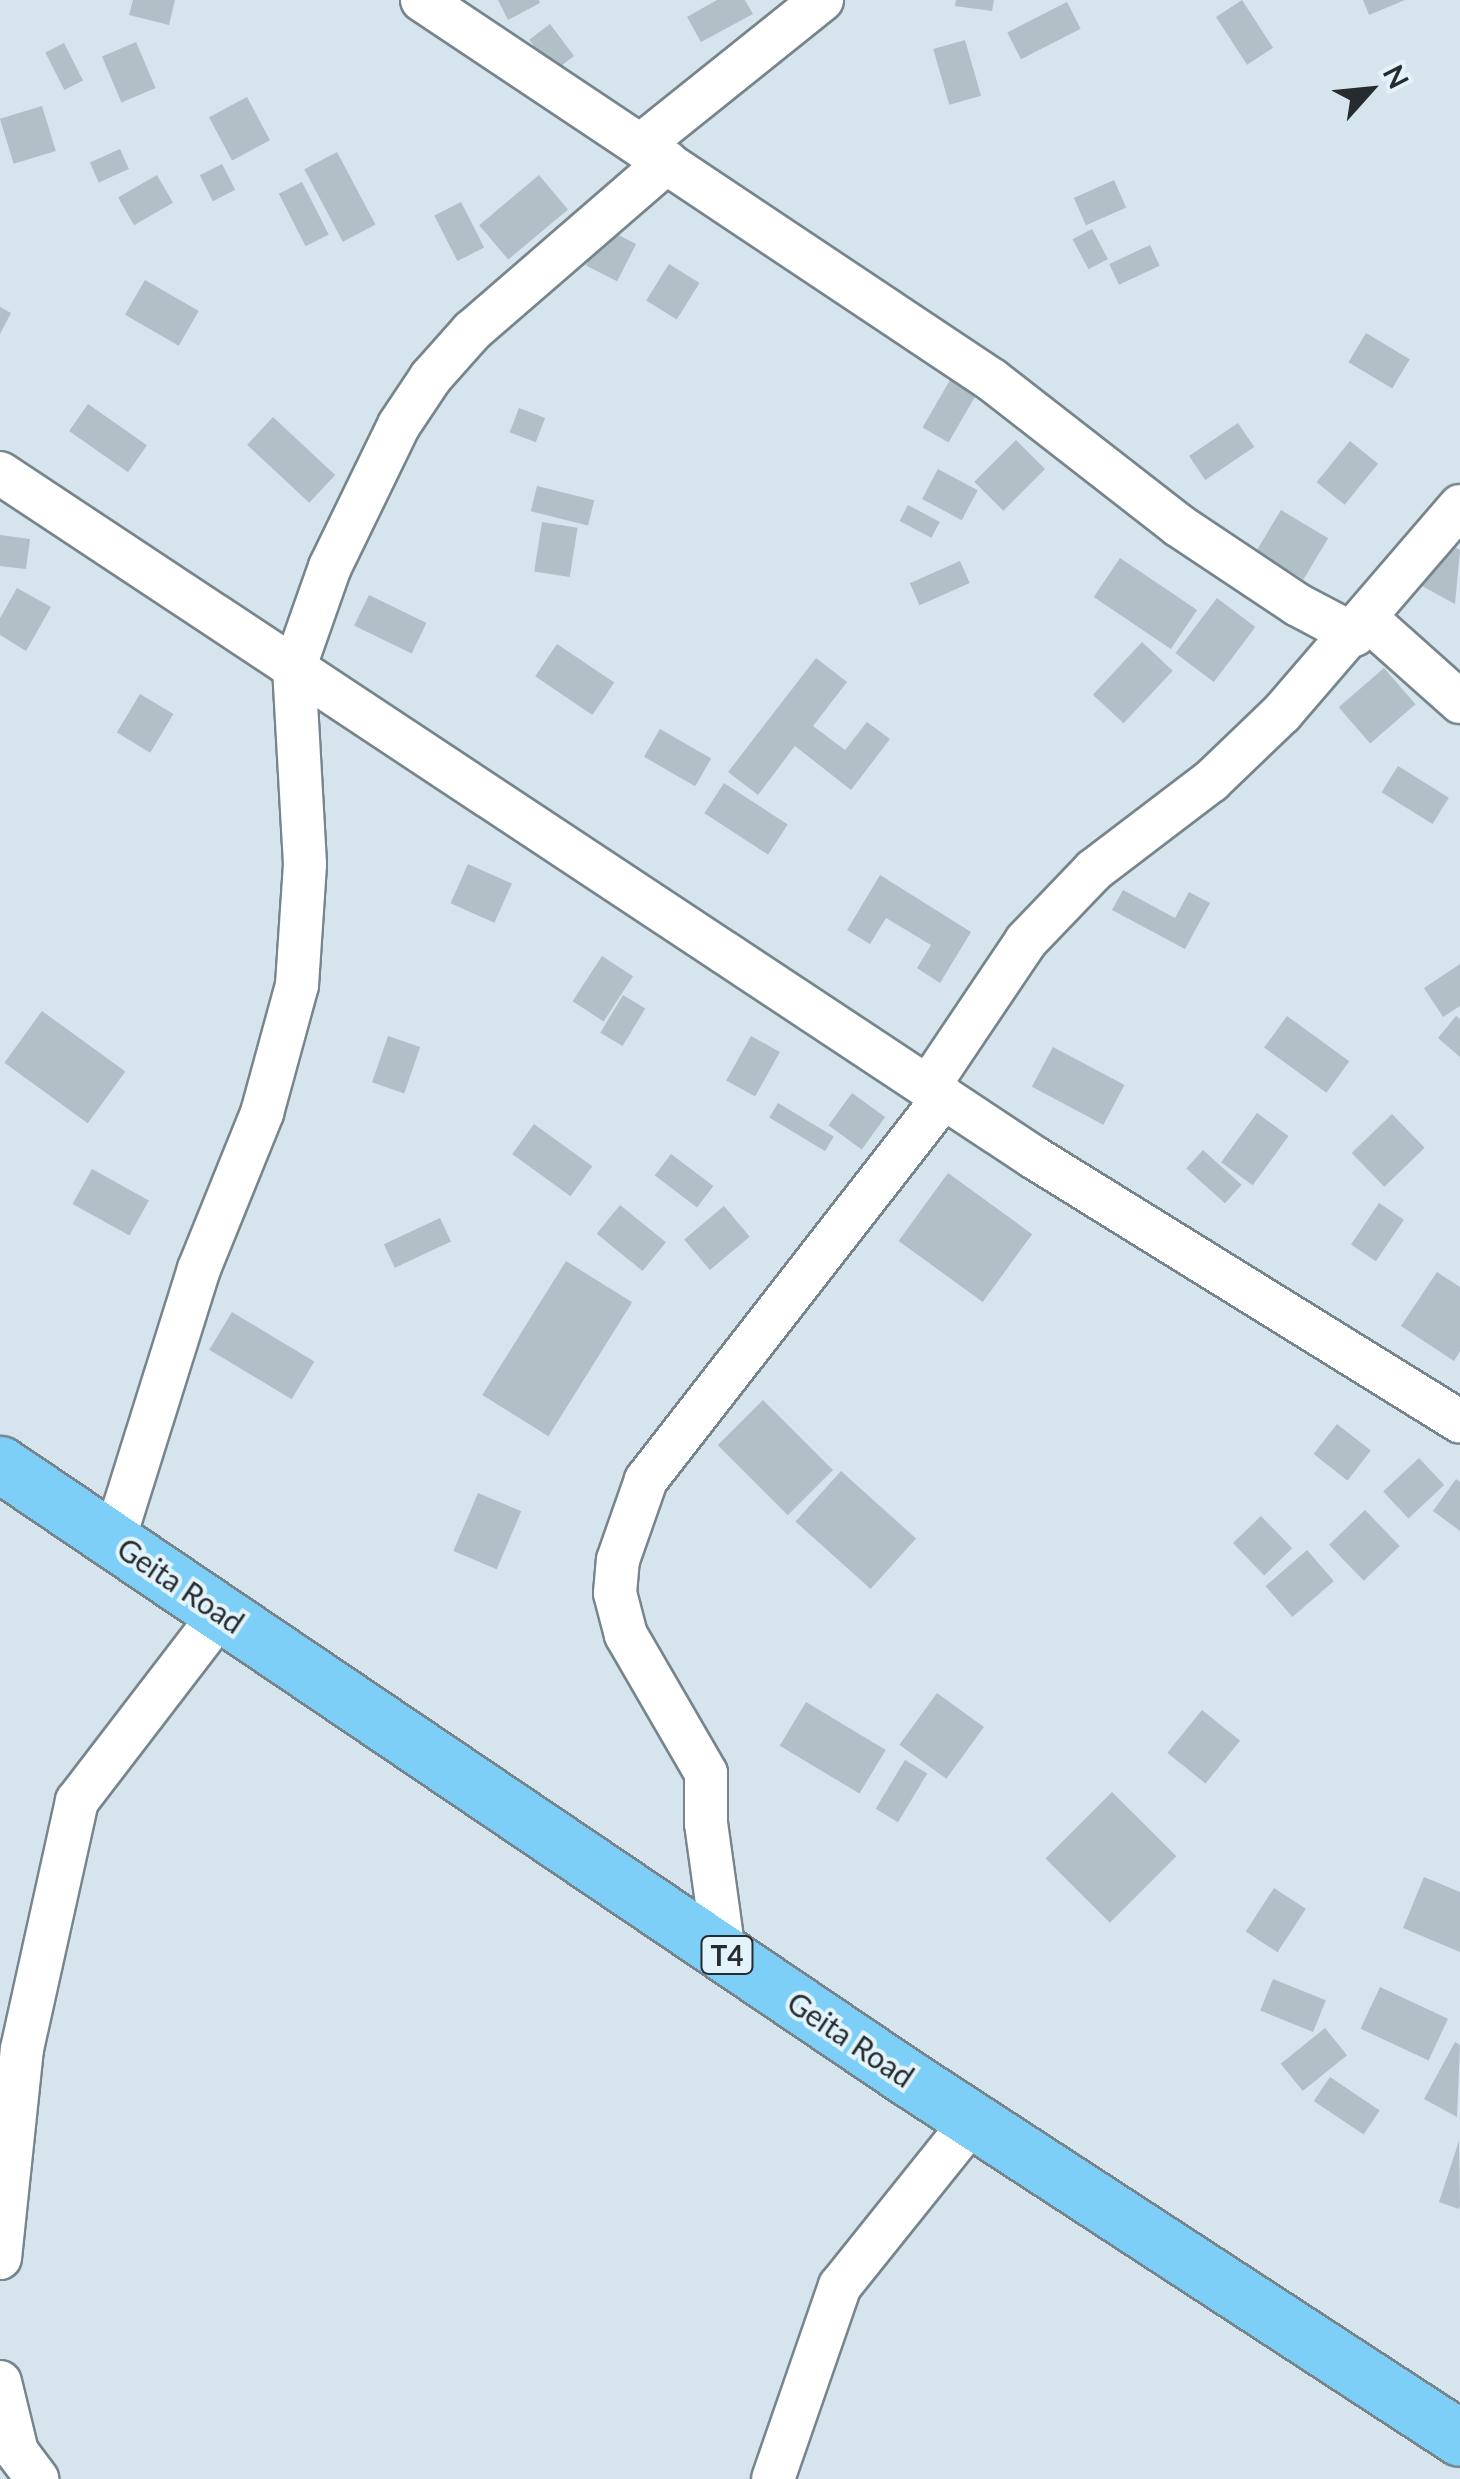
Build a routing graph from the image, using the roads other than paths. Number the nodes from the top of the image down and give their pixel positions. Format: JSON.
{"nodes":[{"id":1,"x":422,"y":0,"type":"edge"},
{"id":2,"x":822,"y":0,"type":"edge"},
{"id":3,"x":654,"y":154,"type":"junction"},
{"id":4,"x":0,"y":473,"type":"edge"},
{"id":5,"x":1460,"y":506,"type":"edge"},
{"id":6,"x":1361,"y":627,"type":"junction"},
{"id":7,"x":294,"y":670,"type":"junction"},
{"id":8,"x":1460,"y":702,"type":"edge"},
{"id":9,"x":936,"y":1092,"type":"junction"},
{"id":10,"x":1460,"y":1421,"type":"edge"},
{"id":11,"x":0,"y":1464,"type":"edge"},
{"id":12,"x":114,"y":1540,"type":"junction"},
{"id":13,"x":221,"y":1613,"type":"junction"},
{"id":14,"x":724,"y":1954,"type":"junction"},
{"id":15,"x":973,"y":2120,"type":"junction"},
{"id":16,"x":0,"y":2258,"type":"edge"},
{"id":17,"x":0,"y":2382,"type":"edge"},
{"id":18,"x":1460,"y":2438,"type":"edge"},
{"id":19,"x":37,"y":2479,"type":"edge"},
{"id":20,"x":773,"y":2479,"type":"edge"}],
"edges":[{"from":1,"to":3,"type":"street"},
{"from":2,"to":3,"type":"street"},
{"from":3,"to":6,"type":"street"},
{"from":3,"to":7,"type":"street"},
{"from":4,"to":7,"type":"street"},
{"from":5,"to":6,"type":"street"},
{"from":6,"to":8,"type":"street"},
{"from":6,"to":9,"type":"street"},
{"from":7,"to":9,"type":"street"},
{"from":7,"to":12,"type":"street"},
{"from":9,"to":10,"type":"street"},
{"from":9,"to":14,"type":"street"},
{"from":11,"to":12,"type":"highway","name":"Geita Road","number":"T4"},
{"from":12,"to":13,"type":"highway","name":"Geita Road","number":"T4"},
{"from":13,"to":14,"type":"highway","name":"Geita Road","number":"T4"},
{"from":13,"to":16,"type":"street"},
{"from":14,"to":15,"type":"highway","name":"Geita Road","number":"T4"},
{"from":15,"to":18,"type":"highway","name":"Geita Road","number":"T4"},
{"from":15,"to":20,"type":"street"},
{"from":17,"to":19,"type":"street"}]}
